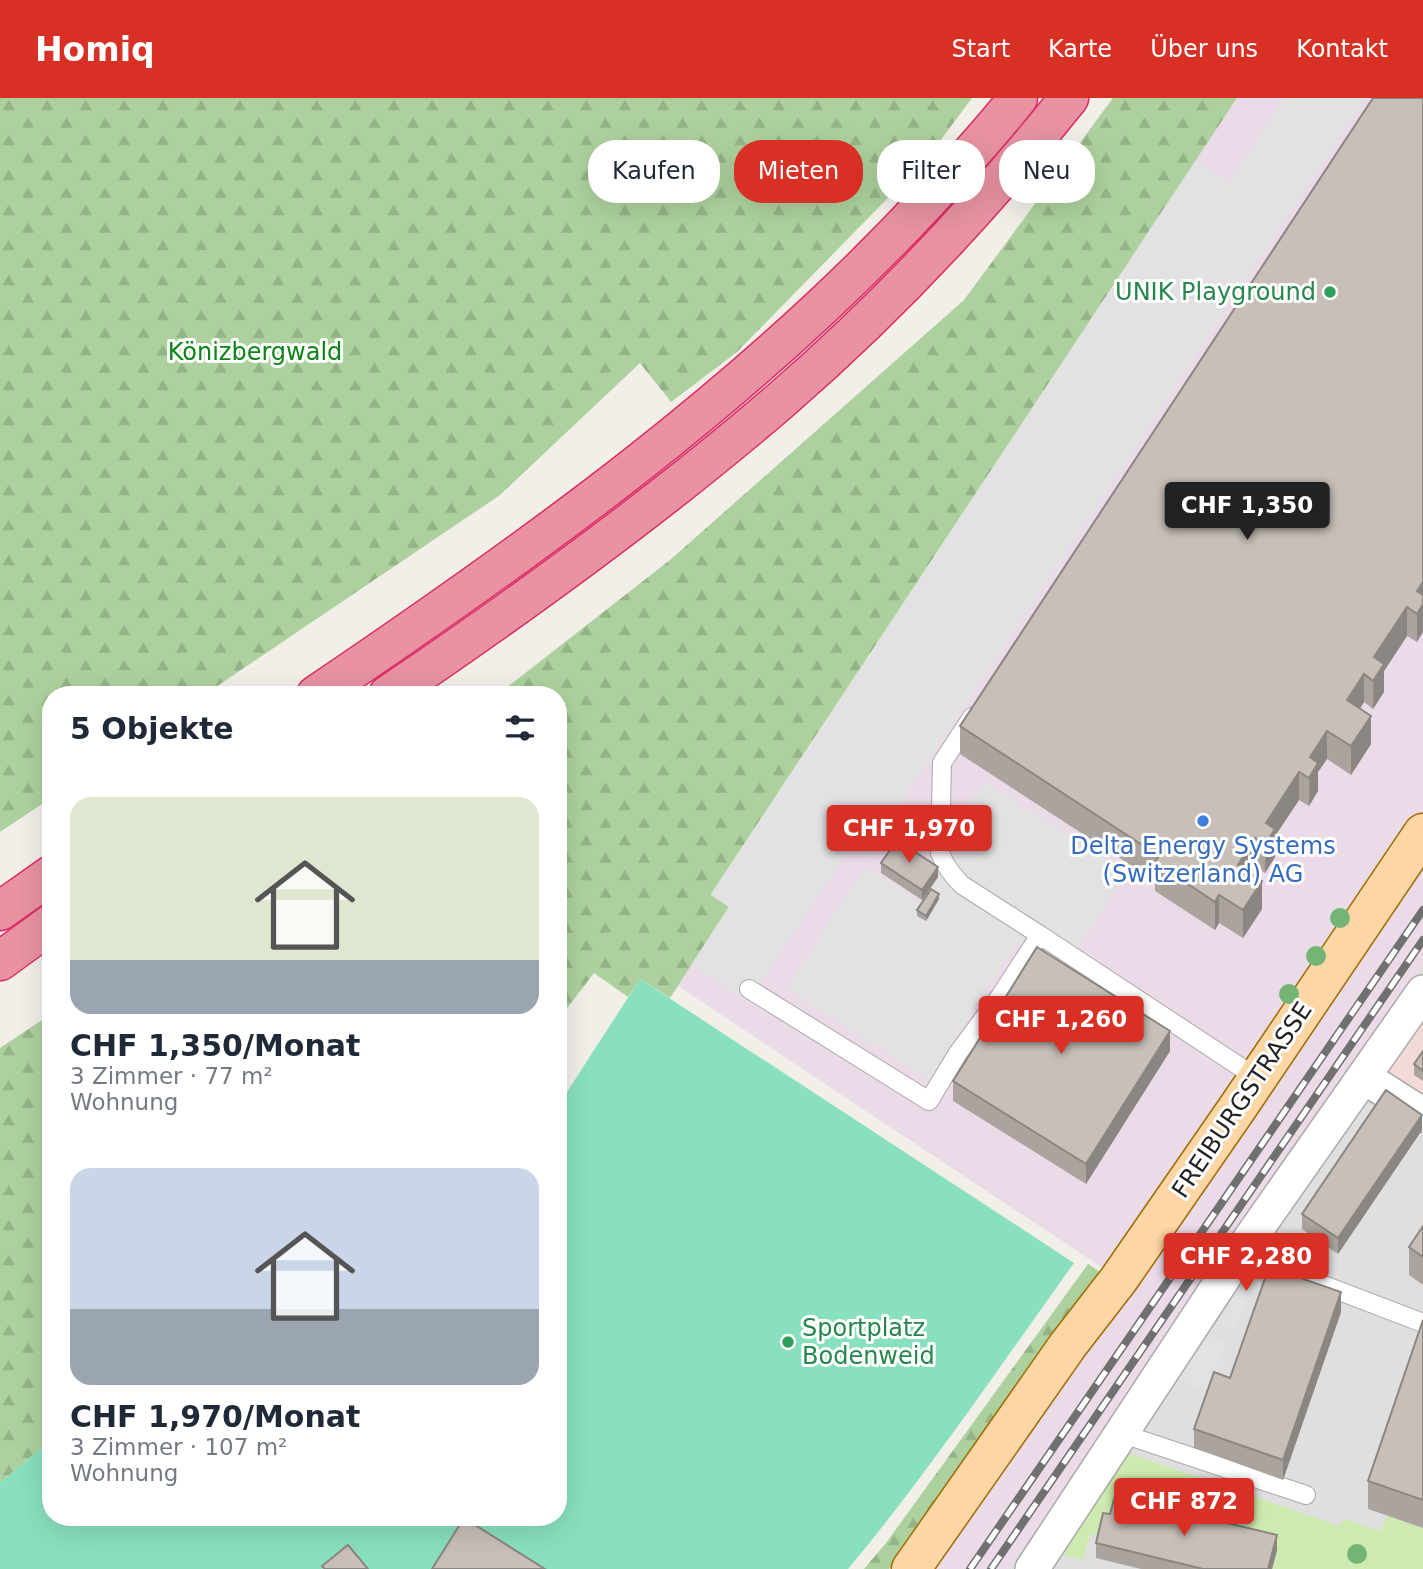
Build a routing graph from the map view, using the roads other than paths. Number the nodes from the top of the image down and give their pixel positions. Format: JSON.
{"nodes":[{"id":1,"x":1018,"y":98,"type":"edge"},
{"id":2,"x":1069,"y":98,"type":"edge"},
{"id":3,"x":329,"y":686,"type":"edge"},
{"id":4,"x":401,"y":686,"type":"edge"},
{"id":5,"x":981,"y":705,"type":"edge"},
{"id":6,"x":1423,"y":833,"type":"edge"},
{"id":7,"x":42,"y":881,"type":"edge"},
{"id":8,"x":0,"y":911,"type":"edge"},
{"id":9,"x":42,"y":931,"type":"edge"},
{"id":10,"x":1040,"y":935,"type":"junction"},
{"id":11,"x":0,"y":961,"type":"edge"},
{"id":12,"x":749,"y":989,"type":"dead end"},
{"id":13,"x":1423,"y":992,"type":"edge"},
{"id":14,"x":1364,"y":1077,"type":"junction"},
{"id":15,"x":1257,"y":1079,"type":"junction"},
{"id":16,"x":1423,"y":1115,"type":"edge"},
{"id":17,"x":1240,"y":1253,"type":"junction"},
{"id":18,"x":1423,"y":1323,"type":"edge"},
{"id":19,"x":1120,"y":1433,"type":"junction"},
{"id":20,"x":1306,"y":1495,"type":"dead end"},
{"id":21,"x":911,"y":1569,"type":"edge"},
{"id":22,"x":1032,"y":1569,"type":"edge"}],
"edges":[{"from":1,"to":3,"type":"highway"},
{"from":2,"to":4,"type":"highway"},
{"from":5,"to":10,"type":"lane"},
{"from":6,"to":15,"type":"main road","name":"FREIBURGSTRASSE"},
{"from":7,"to":8,"type":"highway"},
{"from":9,"to":11,"type":"highway"},
{"from":10,"to":12,"type":"lane"},
{"from":10,"to":15,"type":"lane"},
{"from":13,"to":14,"type":"street"},
{"from":14,"to":16,"type":"street"},
{"from":14,"to":17,"type":"street"},
{"from":15,"to":21,"type":"main road","name":"FREIBURGSTRASSE"},
{"from":17,"to":18,"type":"lane"},
{"from":17,"to":19,"type":"street"},
{"from":19,"to":20,"type":"lane"},
{"from":19,"to":22,"type":"street"}]}
